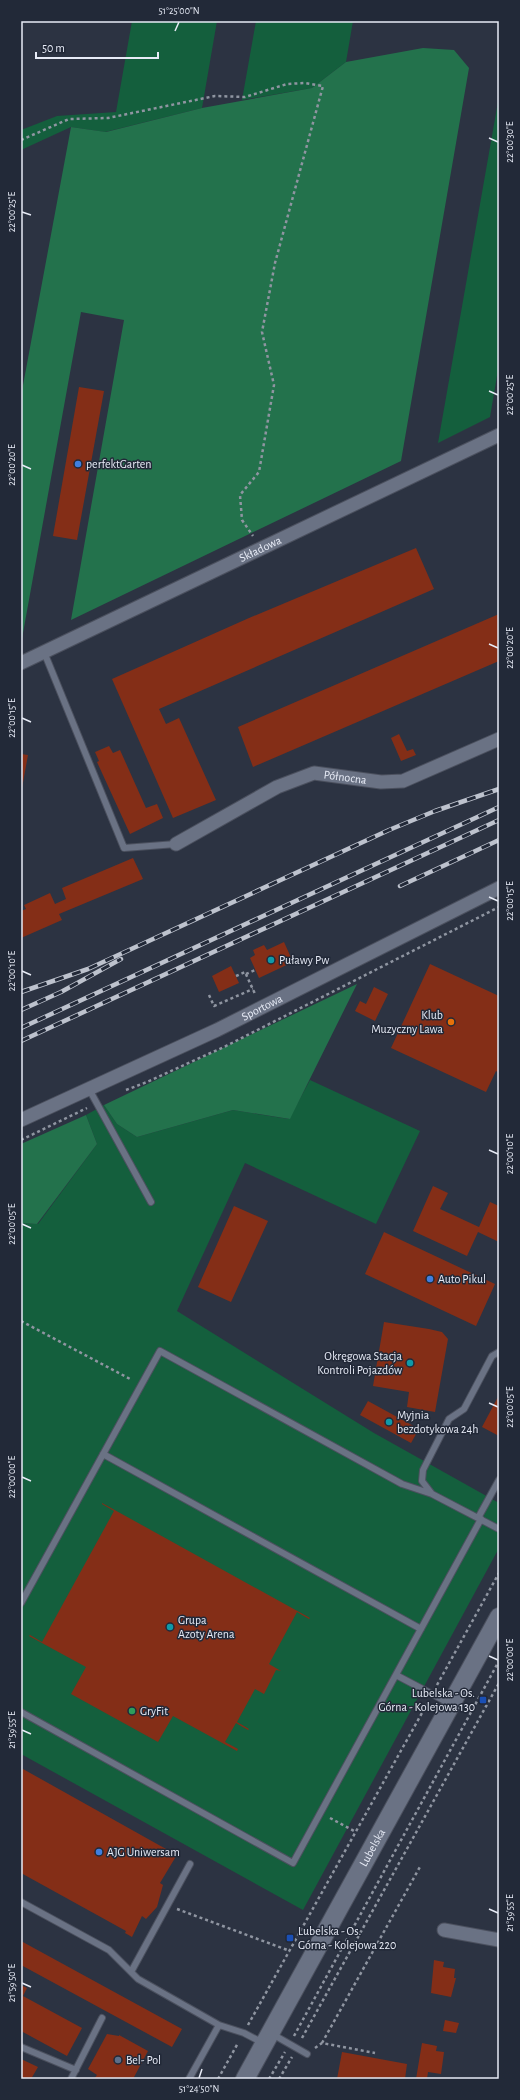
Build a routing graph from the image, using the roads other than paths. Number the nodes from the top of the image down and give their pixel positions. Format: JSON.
{"nodes":[{"id":1,"x":499,"y":435,"type":"edge"},
{"id":2,"x":44,"y":652,"type":"junction"},
{"id":3,"x":21,"y":663,"type":"edge"},
{"id":4,"x":499,"y":739,"type":"edge"},
{"id":5,"x":176,"y":844,"type":"joint"},
{"id":6,"x":499,"y":888,"type":"edge"},
{"id":7,"x":89,"y":1089,"type":"junction"},
{"id":8,"x":21,"y":1120,"type":"edge"},
{"id":9,"x":151,"y":1202,"type":"dead end"},
{"id":10,"x":499,"y":1352,"type":"edge"},
{"id":11,"x":103,"y":1454,"type":"junction"},
{"id":12,"x":499,"y":1480,"type":"edge"},
{"id":13,"x":432,"y":1494,"type":"junction"},
{"id":14,"x":480,"y":1518,"type":"junction"},
{"id":15,"x":499,"y":1529,"type":"edge"},
{"id":16,"x":21,"y":1603,"type":"edge"},
{"id":17,"x":499,"y":1617,"type":"edge"},
{"id":18,"x":421,"y":1629,"type":"junction"},
{"id":19,"x":396,"y":1675,"type":"junction"},
{"id":20,"x":451,"y":1704,"type":"junction"},
{"id":21,"x":21,"y":1712,"type":"edge"},
{"id":22,"x":190,"y":1864,"type":"dead end"},
{"id":23,"x":21,"y":1902,"type":"edge"},
{"id":24,"x":444,"y":1930,"type":"dead end"},
{"id":25,"x":499,"y":1940,"type":"edge"},
{"id":26,"x":131,"y":1972,"type":"junction"},
{"id":27,"x":102,"y":2018,"type":"dead end"},
{"id":28,"x":220,"y":2025,"type":"junction"},
{"id":29,"x":267,"y":2039,"type":"junction"},
{"id":30,"x":21,"y":2047,"type":"edge"},
{"id":31,"x":307,"y":2054,"type":"road end"},
{"id":32,"x":76,"y":2070,"type":"junction"},
{"id":33,"x":71,"y":2079,"type":"edge"},
{"id":34,"x":189,"y":2079,"type":"edge"},
{"id":35,"x":245,"y":2079,"type":"edge"}],
"edges":[{"from":1,"to":2,"type":"street","name":"Składowa"},
{"from":2,"to":3,"type":"street","name":"Składowa"},
{"from":2,"to":5,"type":"lane"},
{"from":4,"to":5,"type":"street","name":"Północna"},
{"from":6,"to":7,"type":"street","name":"Sportowa"},
{"from":7,"to":8,"type":"street","name":"Sportowa"},
{"from":7,"to":9,"type":"lane"},
{"from":10,"to":13,"type":"lane"},
{"from":11,"to":13,"type":"lane"},
{"from":11,"to":16,"type":"lane"},
{"from":11,"to":18,"type":"lane"},
{"from":12,"to":14,"type":"lane"},
{"from":13,"to":14,"type":"lane"},
{"from":14,"to":15,"type":"lane"},
{"from":14,"to":18,"type":"lane"},
{"from":17,"to":20,"type":"main road","name":"Lubelska"},
{"from":18,"to":19,"type":"lane"},
{"from":19,"to":20,"type":"lane"},
{"from":19,"to":21,"type":"lane"},
{"from":20,"to":29,"type":"main road","name":"Lubelska"},
{"from":22,"to":26,"type":"lane"},
{"from":23,"to":26,"type":"lane"},
{"from":24,"to":25,"type":"street"},
{"from":26,"to":28,"type":"lane"},
{"from":27,"to":32,"type":"lane"},
{"from":28,"to":29,"type":"lane"},
{"from":28,"to":34,"type":"lane"},
{"from":29,"to":31,"type":"lane"},
{"from":29,"to":35,"type":"main road","name":"Lubelska"},
{"from":30,"to":32,"type":"lane"},
{"from":32,"to":33,"type":"lane"}]}
